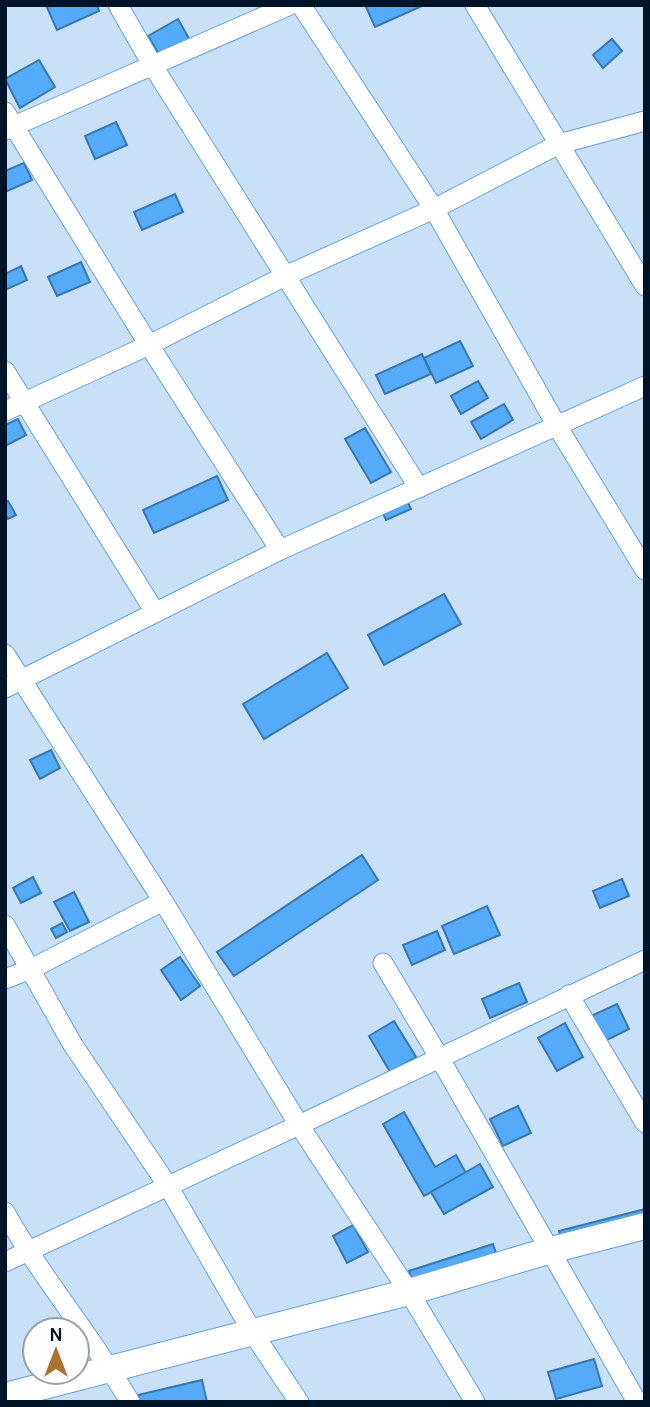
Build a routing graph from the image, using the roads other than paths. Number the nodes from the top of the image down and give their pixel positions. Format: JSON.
{"nodes":[{"id":1,"x":118,"y":5,"type":"edge"},
{"id":2,"x":289,"y":5,"type":"edge"},
{"id":3,"x":301,"y":5,"type":"edge"},
{"id":4,"x":475,"y":5,"type":"edge"},
{"id":5,"x":153,"y":66,"type":"junction"},
{"id":6,"x":645,"y":121,"type":"edge"},
{"id":7,"x":8,"y":122,"type":"edge"},
{"id":8,"x":559,"y":144,"type":"junction"},
{"id":9,"x":434,"y":209,"type":"junction"},
{"id":10,"x":285,"y":276,"type":"junction"},
{"id":11,"x":645,"y":286,"type":"edge"},
{"id":12,"x":149,"y":345,"type":"junction"},
{"id":13,"x":5,"y":371,"type":"edge"},
{"id":14,"x":645,"y":386,"type":"edge"},
{"id":15,"x":25,"y":401,"type":"junction"},
{"id":16,"x":5,"y":411,"type":"edge"},
{"id":17,"x":557,"y":426,"type":"junction"},
{"id":18,"x":419,"y":488,"type":"junction"},
{"id":19,"x":280,"y":550,"type":"junction"},
{"id":20,"x":645,"y":570,"type":"edge"},
{"id":21,"x":155,"y":612,"type":"junction"},
{"id":22,"x":5,"y":654,"type":"edge"},
{"id":23,"x":13,"y":684,"type":"edge"},
{"id":24,"x":163,"y":901,"type":"junction"},
{"id":25,"x":5,"y":925,"type":"edge"},
{"id":26,"x":645,"y":960,"type":"edge"},
{"id":27,"x":383,"y":963,"type":"dead end"},
{"id":28,"x":31,"y":969,"type":"junction"},
{"id":29,"x":5,"y":979,"type":"edge"},
{"id":30,"x":569,"y":995,"type":"junction"},
{"id":31,"x":439,"y":1057,"type":"junction"},
{"id":32,"x":645,"y":1123,"type":"edge"},
{"id":33,"x":299,"y":1125,"type":"junction"},
{"id":34,"x":168,"y":1186,"type":"junction"},
{"id":35,"x":5,"y":1212,"type":"edge"},
{"id":36,"x":645,"y":1226,"type":"edge"},
{"id":37,"x":551,"y":1250,"type":"junction"},
{"id":38,"x":28,"y":1253,"type":"junction"},
{"id":39,"x":5,"y":1262,"type":"edge"},
{"id":40,"x":409,"y":1292,"type":"junction"},
{"id":41,"x":253,"y":1333,"type":"junction"},
{"id":42,"x":112,"y":1370,"type":"junction"},
{"id":43,"x":5,"y":1396,"type":"edge"},
{"id":44,"x":130,"y":1402,"type":"edge"},
{"id":45,"x":299,"y":1402,"type":"edge"},
{"id":46,"x":475,"y":1402,"type":"edge"},
{"id":47,"x":638,"y":1402,"type":"edge"}],
"edges":[{"from":1,"to":5,"type":"street"},
{"from":2,"to":5,"type":"street"},
{"from":3,"to":9,"type":"street"},
{"from":4,"to":8,"type":"street"},
{"from":5,"to":7,"type":"street"},
{"from":5,"to":10,"type":"street"},
{"from":6,"to":8,"type":"street"},
{"from":7,"to":12,"type":"street"},
{"from":8,"to":9,"type":"street"},
{"from":8,"to":11,"type":"street"},
{"from":9,"to":10,"type":"street"},
{"from":9,"to":17,"type":"street"},
{"from":10,"to":12,"type":"street"},
{"from":10,"to":18,"type":"street"},
{"from":12,"to":15,"type":"street"},
{"from":12,"to":19,"type":"street"},
{"from":13,"to":15,"type":"street"},
{"from":14,"to":17,"type":"street"},
{"from":15,"to":16,"type":"street"},
{"from":15,"to":21,"type":"street"},
{"from":17,"to":18,"type":"street"},
{"from":17,"to":20,"type":"street"},
{"from":18,"to":19,"type":"street"},
{"from":19,"to":21,"type":"street"},
{"from":21,"to":23,"type":"street"},
{"from":22,"to":23,"type":"street"},
{"from":23,"to":24,"type":"street"},
{"from":24,"to":28,"type":"street"},
{"from":24,"to":33,"type":"street"},
{"from":25,"to":28,"type":"street"},
{"from":26,"to":30,"type":"street"},
{"from":27,"to":31,"type":"street"},
{"from":28,"to":29,"type":"street"},
{"from":28,"to":34,"type":"street"},
{"from":30,"to":31,"type":"street"},
{"from":30,"to":32,"type":"street"},
{"from":31,"to":33,"type":"street"},
{"from":31,"to":37,"type":"street"},
{"from":33,"to":34,"type":"street"},
{"from":33,"to":40,"type":"street"},
{"from":34,"to":38,"type":"street"},
{"from":34,"to":41,"type":"street"},
{"from":35,"to":38,"type":"street"},
{"from":36,"to":37,"type":"street"},
{"from":37,"to":40,"type":"street"},
{"from":37,"to":47,"type":"street"},
{"from":38,"to":39,"type":"street"},
{"from":38,"to":42,"type":"street"},
{"from":40,"to":41,"type":"street"},
{"from":40,"to":46,"type":"street"},
{"from":41,"to":42,"type":"street"},
{"from":41,"to":45,"type":"street"},
{"from":42,"to":43,"type":"street"},
{"from":42,"to":44,"type":"street"}]}
